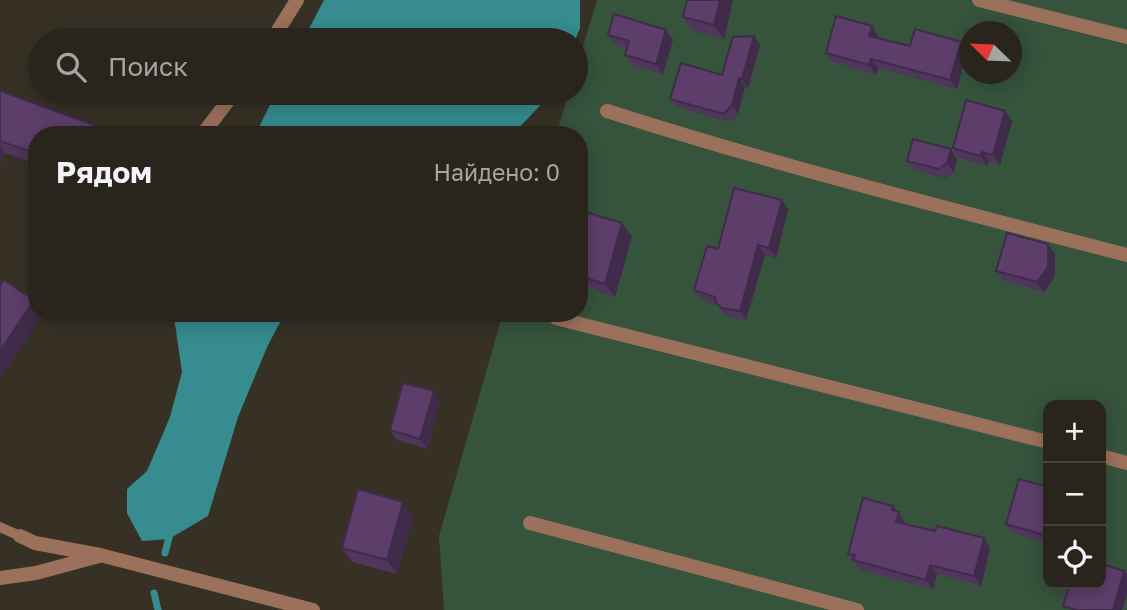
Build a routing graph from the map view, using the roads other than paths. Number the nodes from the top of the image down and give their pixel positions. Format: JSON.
{"nodes":[{"id":1,"x":298,"y":0,"type":"edge"},
{"id":2,"x":979,"y":0,"type":"edge"},
{"id":3,"x":280,"y":28,"type":"edge"},
{"id":4,"x":1127,"y":37,"type":"edge"},
{"id":5,"x":225,"y":105,"type":"edge"},
{"id":6,"x":607,"y":111,"type":"dead end"},
{"id":7,"x":209,"y":126,"type":"edge"},
{"id":8,"x":1127,"y":255,"type":"edge"},
{"id":9,"x":571,"y":322,"type":"edge"},
{"id":10,"x":1043,"y":441,"type":"edge"},
{"id":11,"x":1106,"y":457,"type":"edge"},
{"id":12,"x":1127,"y":463,"type":"edge"},
{"id":13,"x":530,"y":523,"type":"dead end"},
{"id":14,"x":0,"y":527,"type":"edge"},
{"id":15,"x":20,"y":536,"type":"joint"},
{"id":16,"x":100,"y":555,"type":"junction"},
{"id":17,"x":0,"y":578,"type":"edge"},
{"id":18,"x":313,"y":610,"type":"edge"},
{"id":19,"x":857,"y":610,"type":"edge"}],
"edges":[{"from":1,"to":3,"type":"street"},
{"from":2,"to":4,"type":"street"},
{"from":5,"to":7,"type":"street"},
{"from":6,"to":8,"type":"street"},
{"from":9,"to":10,"type":"street"},
{"from":11,"to":12,"type":"street"},
{"from":13,"to":19,"type":"street"},
{"from":14,"to":15,"type":"lane"},
{"from":15,"to":16,"type":"street"},
{"from":16,"to":17,"type":"street"},
{"from":16,"to":18,"type":"street"}]}
